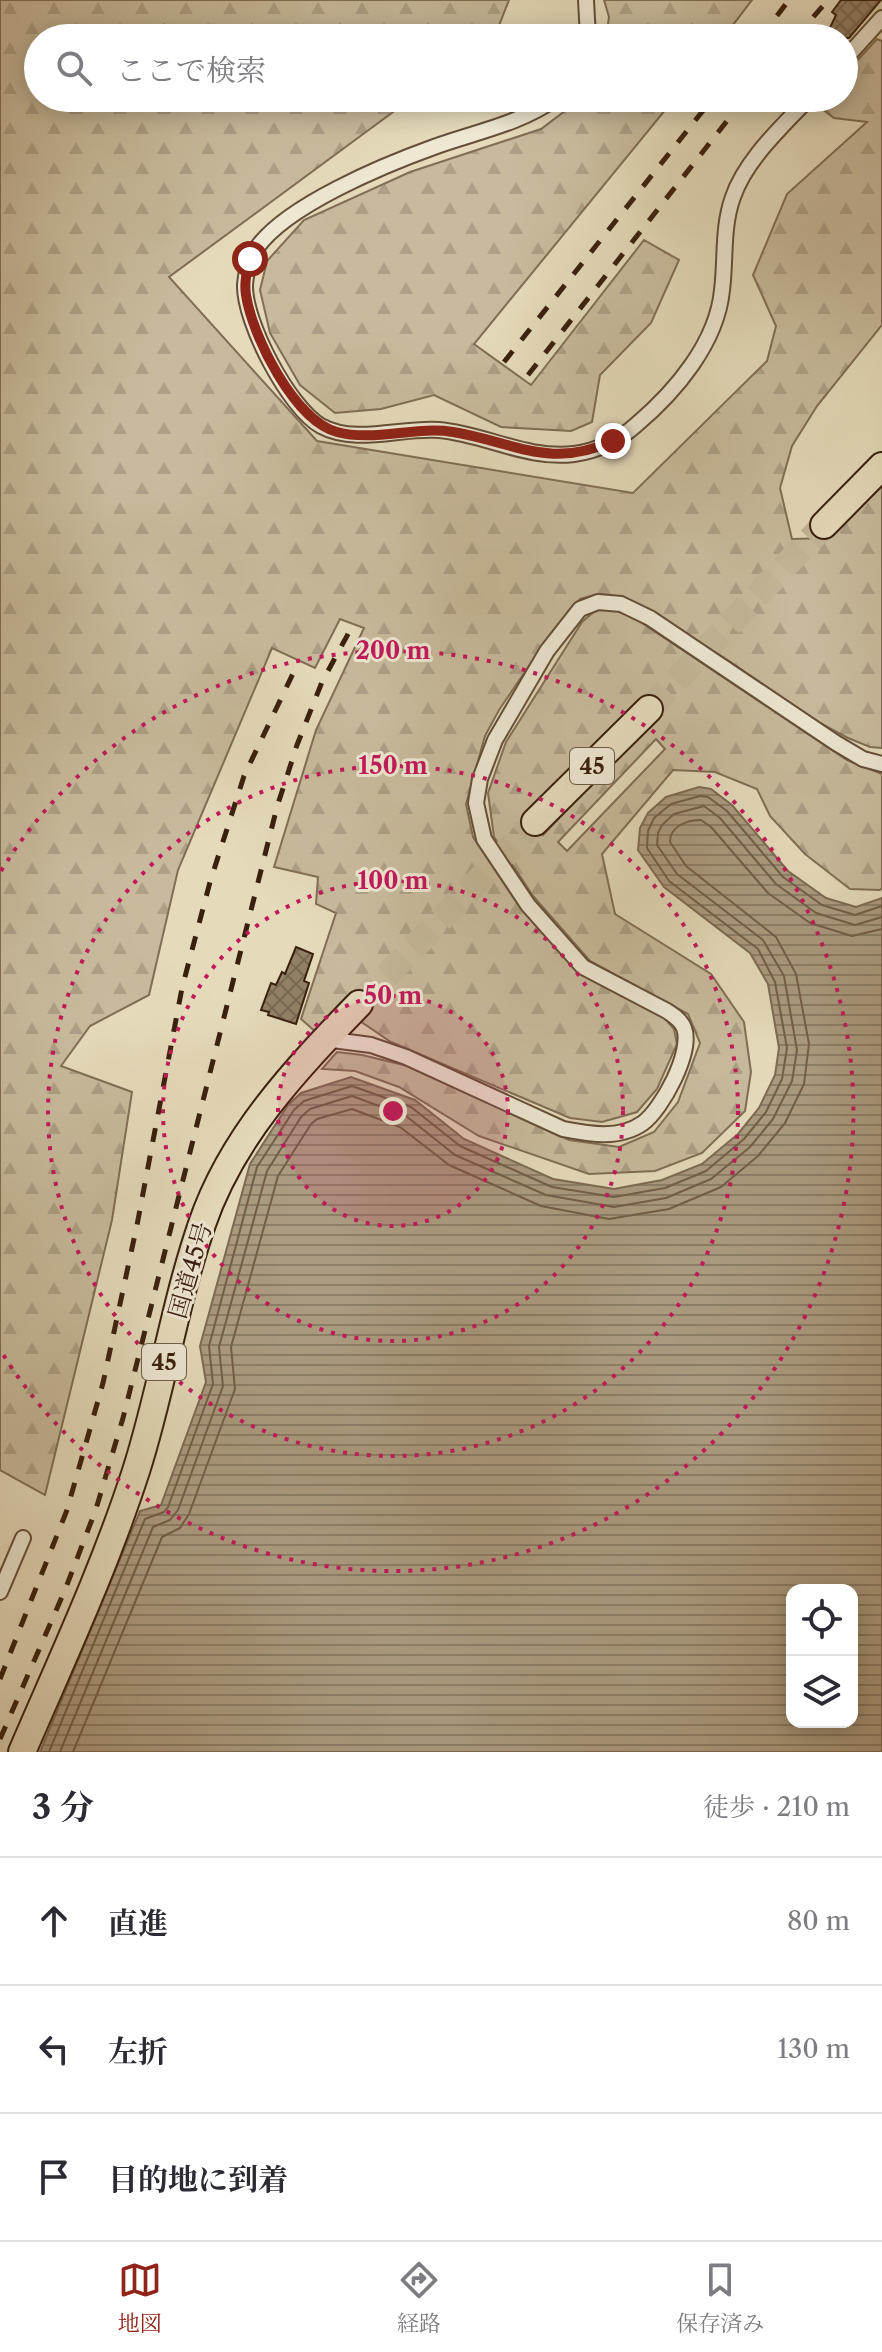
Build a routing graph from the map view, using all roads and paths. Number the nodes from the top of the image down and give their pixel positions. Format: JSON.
{"nodes":[{"id":1,"x":586,"y":0,"type":"edge"},
{"id":2,"x":882,"y":18,"type":"edge"},
{"id":3,"x":587,"y":24,"type":"edge"},
{"id":4,"x":858,"y":45,"type":"edge"},
{"id":5,"x":532,"y":112,"type":"edge"},
{"id":6,"x":797,"y":112,"type":"edge"},
{"id":7,"x":882,"y":466,"type":"edge"},
{"id":8,"x":824,"y":525,"type":"tunnel mouth"},
{"id":9,"x":649,"y":709,"type":"tunnel mouth"},
{"id":10,"x":882,"y":764,"type":"edge"},
{"id":11,"x":535,"y":822,"type":"tunnel mouth"},
{"id":12,"x":359,"y":1004,"type":"tunnel mouth"},
{"id":13,"x":325,"y":1039,"type":"junction"},
{"id":14,"x":23,"y":1538,"type":"dead end"},
{"id":15,"x":0,"y":1592,"type":"edge"},
{"id":16,"x":22,"y":1752,"type":"edge"}],
"edges":[{"from":1,"to":3,"type":"street"},
{"from":2,"to":4,"type":"street"},
{"from":5,"to":6,"type":"street"},
{"from":7,"to":8,"type":"highway"},
{"from":9,"to":11,"type":"highway","number":"45"},
{"from":10,"to":13,"type":"street"},
{"from":12,"to":13,"type":"highway","name":"国道45号","number":"45"},
{"from":13,"to":16,"type":"highway","name":"国道45号","number":"45"},
{"from":14,"to":15,"type":"street"}]}
